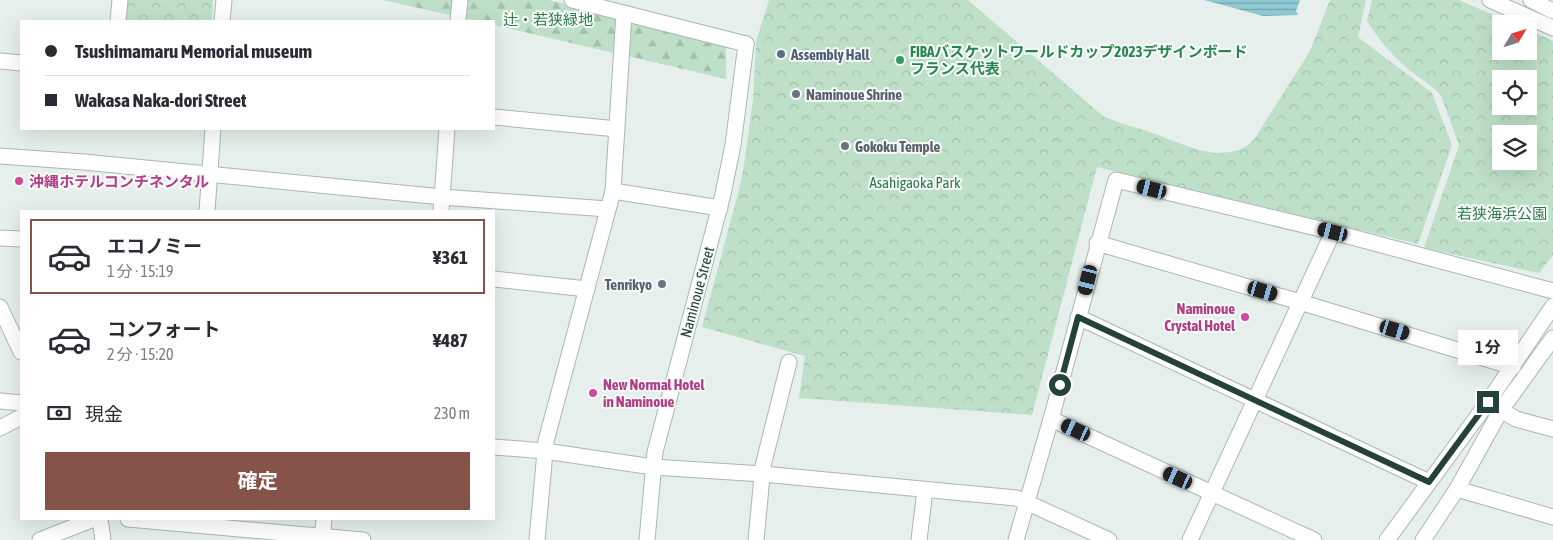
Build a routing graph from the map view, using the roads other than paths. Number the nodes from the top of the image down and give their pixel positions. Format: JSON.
{"nodes":[{"id":1,"x":120,"y":0,"type":"edge"},
{"id":2,"x":224,"y":0,"type":"edge"},
{"id":3,"x":460,"y":0,"type":"edge"},
{"id":4,"x":572,"y":0,"type":"edge"},
{"id":5,"x":1490,"y":0,"type":"edge"},
{"id":6,"x":1531,"y":0,"type":"edge"},
{"id":7,"x":1553,"y":11,"type":"edge"},
{"id":8,"x":624,"y":13,"type":"junction"},
{"id":9,"x":118,"y":20,"type":"edge"},
{"id":10,"x":222,"y":20,"type":"edge"},
{"id":11,"x":458,"y":20,"type":"edge"},
{"id":12,"x":1553,"y":28,"type":"edge"},
{"id":13,"x":0,"y":60,"type":"edge"},
{"id":14,"x":20,"y":63,"type":"edge"},
{"id":15,"x":495,"y":117,"type":"edge"},
{"id":16,"x":617,"y":129,"type":"junction"},
{"id":17,"x":213,"y":130,"type":"edge"},
{"id":18,"x":447,"y":130,"type":"edge"},
{"id":19,"x":0,"y":156,"type":"edge"},
{"id":20,"x":210,"y":175,"type":"junction"},
{"id":21,"x":613,"y":191,"type":"junction"},
{"id":22,"x":441,"y":204,"type":"edge"},
{"id":23,"x":720,"y":208,"type":"junction"},
{"id":24,"x":608,"y":209,"type":"junction"},
{"id":25,"x":206,"y":210,"type":"edge"},
{"id":26,"x":1333,"y":232,"type":"junction"},
{"id":27,"x":0,"y":238,"type":"edge"},
{"id":28,"x":20,"y":239,"type":"edge"},
{"id":29,"x":1097,"y":244,"type":"junction"},
{"id":30,"x":495,"y":279,"type":"edge"},
{"id":31,"x":587,"y":289,"type":"junction"},
{"id":32,"x":1553,"y":291,"type":"edge"},
{"id":33,"x":1300,"y":302,"type":"junction"},
{"id":34,"x":1553,"y":306,"type":"edge"},
{"id":35,"x":0,"y":307,"type":"edge"},
{"id":36,"x":1078,"y":317,"type":"junction"},
{"id":37,"x":9,"y":322,"type":"edge"},
{"id":38,"x":1553,"y":338,"type":"edge"},
{"id":39,"x":20,"y":350,"type":"edge"},
{"id":40,"x":789,"y":362,"type":"dead end"},
{"id":41,"x":1513,"y":366,"type":"junction"},
{"id":42,"x":1255,"y":399,"type":"junction"},
{"id":43,"x":0,"y":401,"type":"edge"},
{"id":44,"x":1488,"y":402,"type":"junction"},
{"id":45,"x":20,"y":403,"type":"edge"},
{"id":46,"x":1502,"y":410,"type":"junction"},
{"id":47,"x":20,"y":418,"type":"edge"},
{"id":48,"x":1051,"y":419,"type":"junction"},
{"id":49,"x":0,"y":428,"type":"edge"},
{"id":50,"x":1553,"y":429,"type":"edge"},
{"id":51,"x":495,"y":447,"type":"edge"},
{"id":52,"x":545,"y":452,"type":"junction"},
{"id":53,"x":653,"y":467,"type":"junction"},
{"id":54,"x":763,"y":474,"type":"junction"},
{"id":55,"x":1429,"y":482,"type":"junction"},
{"id":56,"x":1458,"y":489,"type":"junction"},
{"id":57,"x":925,"y":490,"type":"junction"},
{"id":58,"x":1212,"y":493,"type":"junction"},
{"id":59,"x":1026,"y":502,"type":"junction"},
{"id":60,"x":1553,"y":517,"type":"edge"},
{"id":61,"x":91,"y":520,"type":"edge"},
{"id":62,"x":100,"y":520,"type":"edge"},
{"id":63,"x":138,"y":520,"type":"edge"},
{"id":64,"x":324,"y":520,"type":"edge"},
{"id":65,"x":322,"y":538,"type":"edge"},
{"id":66,"x":40,"y":540,"type":"edge"},
{"id":67,"x":103,"y":540,"type":"edge"},
{"id":68,"x":363,"y":540,"type":"edge"},
{"id":69,"x":537,"y":540,"type":"edge"},
{"id":70,"x":647,"y":540,"type":"edge"},
{"id":71,"x":756,"y":540,"type":"edge"},
{"id":72,"x":919,"y":540,"type":"edge"},
{"id":73,"x":1016,"y":540,"type":"edge"},
{"id":74,"x":1109,"y":540,"type":"edge"},
{"id":75,"x":1190,"y":540,"type":"edge"},
{"id":76,"x":1314,"y":540,"type":"edge"},
{"id":77,"x":1387,"y":540,"type":"edge"},
{"id":78,"x":1422,"y":540,"type":"edge"}],
"edges":[{"from":1,"to":9,"type":"street"},
{"from":2,"to":10,"type":"street"},
{"from":3,"to":11,"type":"street"},
{"from":4,"to":8,"type":"street"},
{"from":5,"to":12,"type":"street"},
{"from":6,"to":7,"type":"street"},
{"from":8,"to":16,"type":"street"},
{"from":8,"to":23,"type":"street","name":"Naminoue Street"},
{"from":13,"to":14,"type":"street"},
{"from":15,"to":16,"type":"street"},
{"from":16,"to":21,"type":"street"},
{"from":17,"to":20,"type":"street"},
{"from":18,"to":22,"type":"street"},
{"from":19,"to":20,"type":"street"},
{"from":20,"to":22,"type":"street"},
{"from":20,"to":25,"type":"street"},
{"from":21,"to":23,"type":"street"},
{"from":21,"to":24,"type":"street"},
{"from":22,"to":24,"type":"street"},
{"from":23,"to":53,"type":"street","name":"Naminoue Street"},
{"from":24,"to":31,"type":"street"},
{"from":26,"to":29,"type":"street"},
{"from":26,"to":32,"type":"street"},
{"from":26,"to":33,"type":"street"},
{"from":27,"to":28,"type":"street"},
{"from":29,"to":33,"type":"street"},
{"from":29,"to":36,"type":"street"},
{"from":30,"to":31,"type":"street"},
{"from":31,"to":52,"type":"street"},
{"from":33,"to":41,"type":"street"},
{"from":33,"to":42,"type":"street"},
{"from":34,"to":41,"type":"street"},
{"from":35,"to":37,"type":"street"},
{"from":36,"to":42,"type":"street"},
{"from":36,"to":48,"type":"street"},
{"from":37,"to":39,"type":"street"},
{"from":38,"to":46,"type":"street"},
{"from":40,"to":54,"type":"street"},
{"from":41,"to":44,"type":"street"},
{"from":42,"to":55,"type":"street"},
{"from":42,"to":58,"type":"street"},
{"from":43,"to":45,"type":"street"},
{"from":44,"to":46,"type":"street"},
{"from":44,"to":55,"type":"street"},
{"from":46,"to":50,"type":"street"},
{"from":46,"to":56,"type":"street"},
{"from":47,"to":49,"type":"street"},
{"from":48,"to":58,"type":"street"},
{"from":48,"to":59,"type":"street"},
{"from":51,"to":52,"type":"street"},
{"from":52,"to":53,"type":"street"},
{"from":52,"to":69,"type":"street"},
{"from":53,"to":54,"type":"street"},
{"from":53,"to":70,"type":"street","name":"Naminoue Street"},
{"from":54,"to":57,"type":"street"},
{"from":54,"to":71,"type":"street"},
{"from":55,"to":77,"type":"street"},
{"from":56,"to":60,"type":"street"},
{"from":56,"to":78,"type":"street"},
{"from":57,"to":59,"type":"street"},
{"from":57,"to":72,"type":"street"},
{"from":58,"to":75,"type":"street"},
{"from":58,"to":76,"type":"street"},
{"from":59,"to":73,"type":"street"},
{"from":59,"to":74,"type":"street"},
{"from":61,"to":66,"type":"street"},
{"from":62,"to":67,"type":"street"},
{"from":63,"to":65,"type":"street"},
{"from":64,"to":65,"type":"street"},
{"from":65,"to":68,"type":"street"}]}
